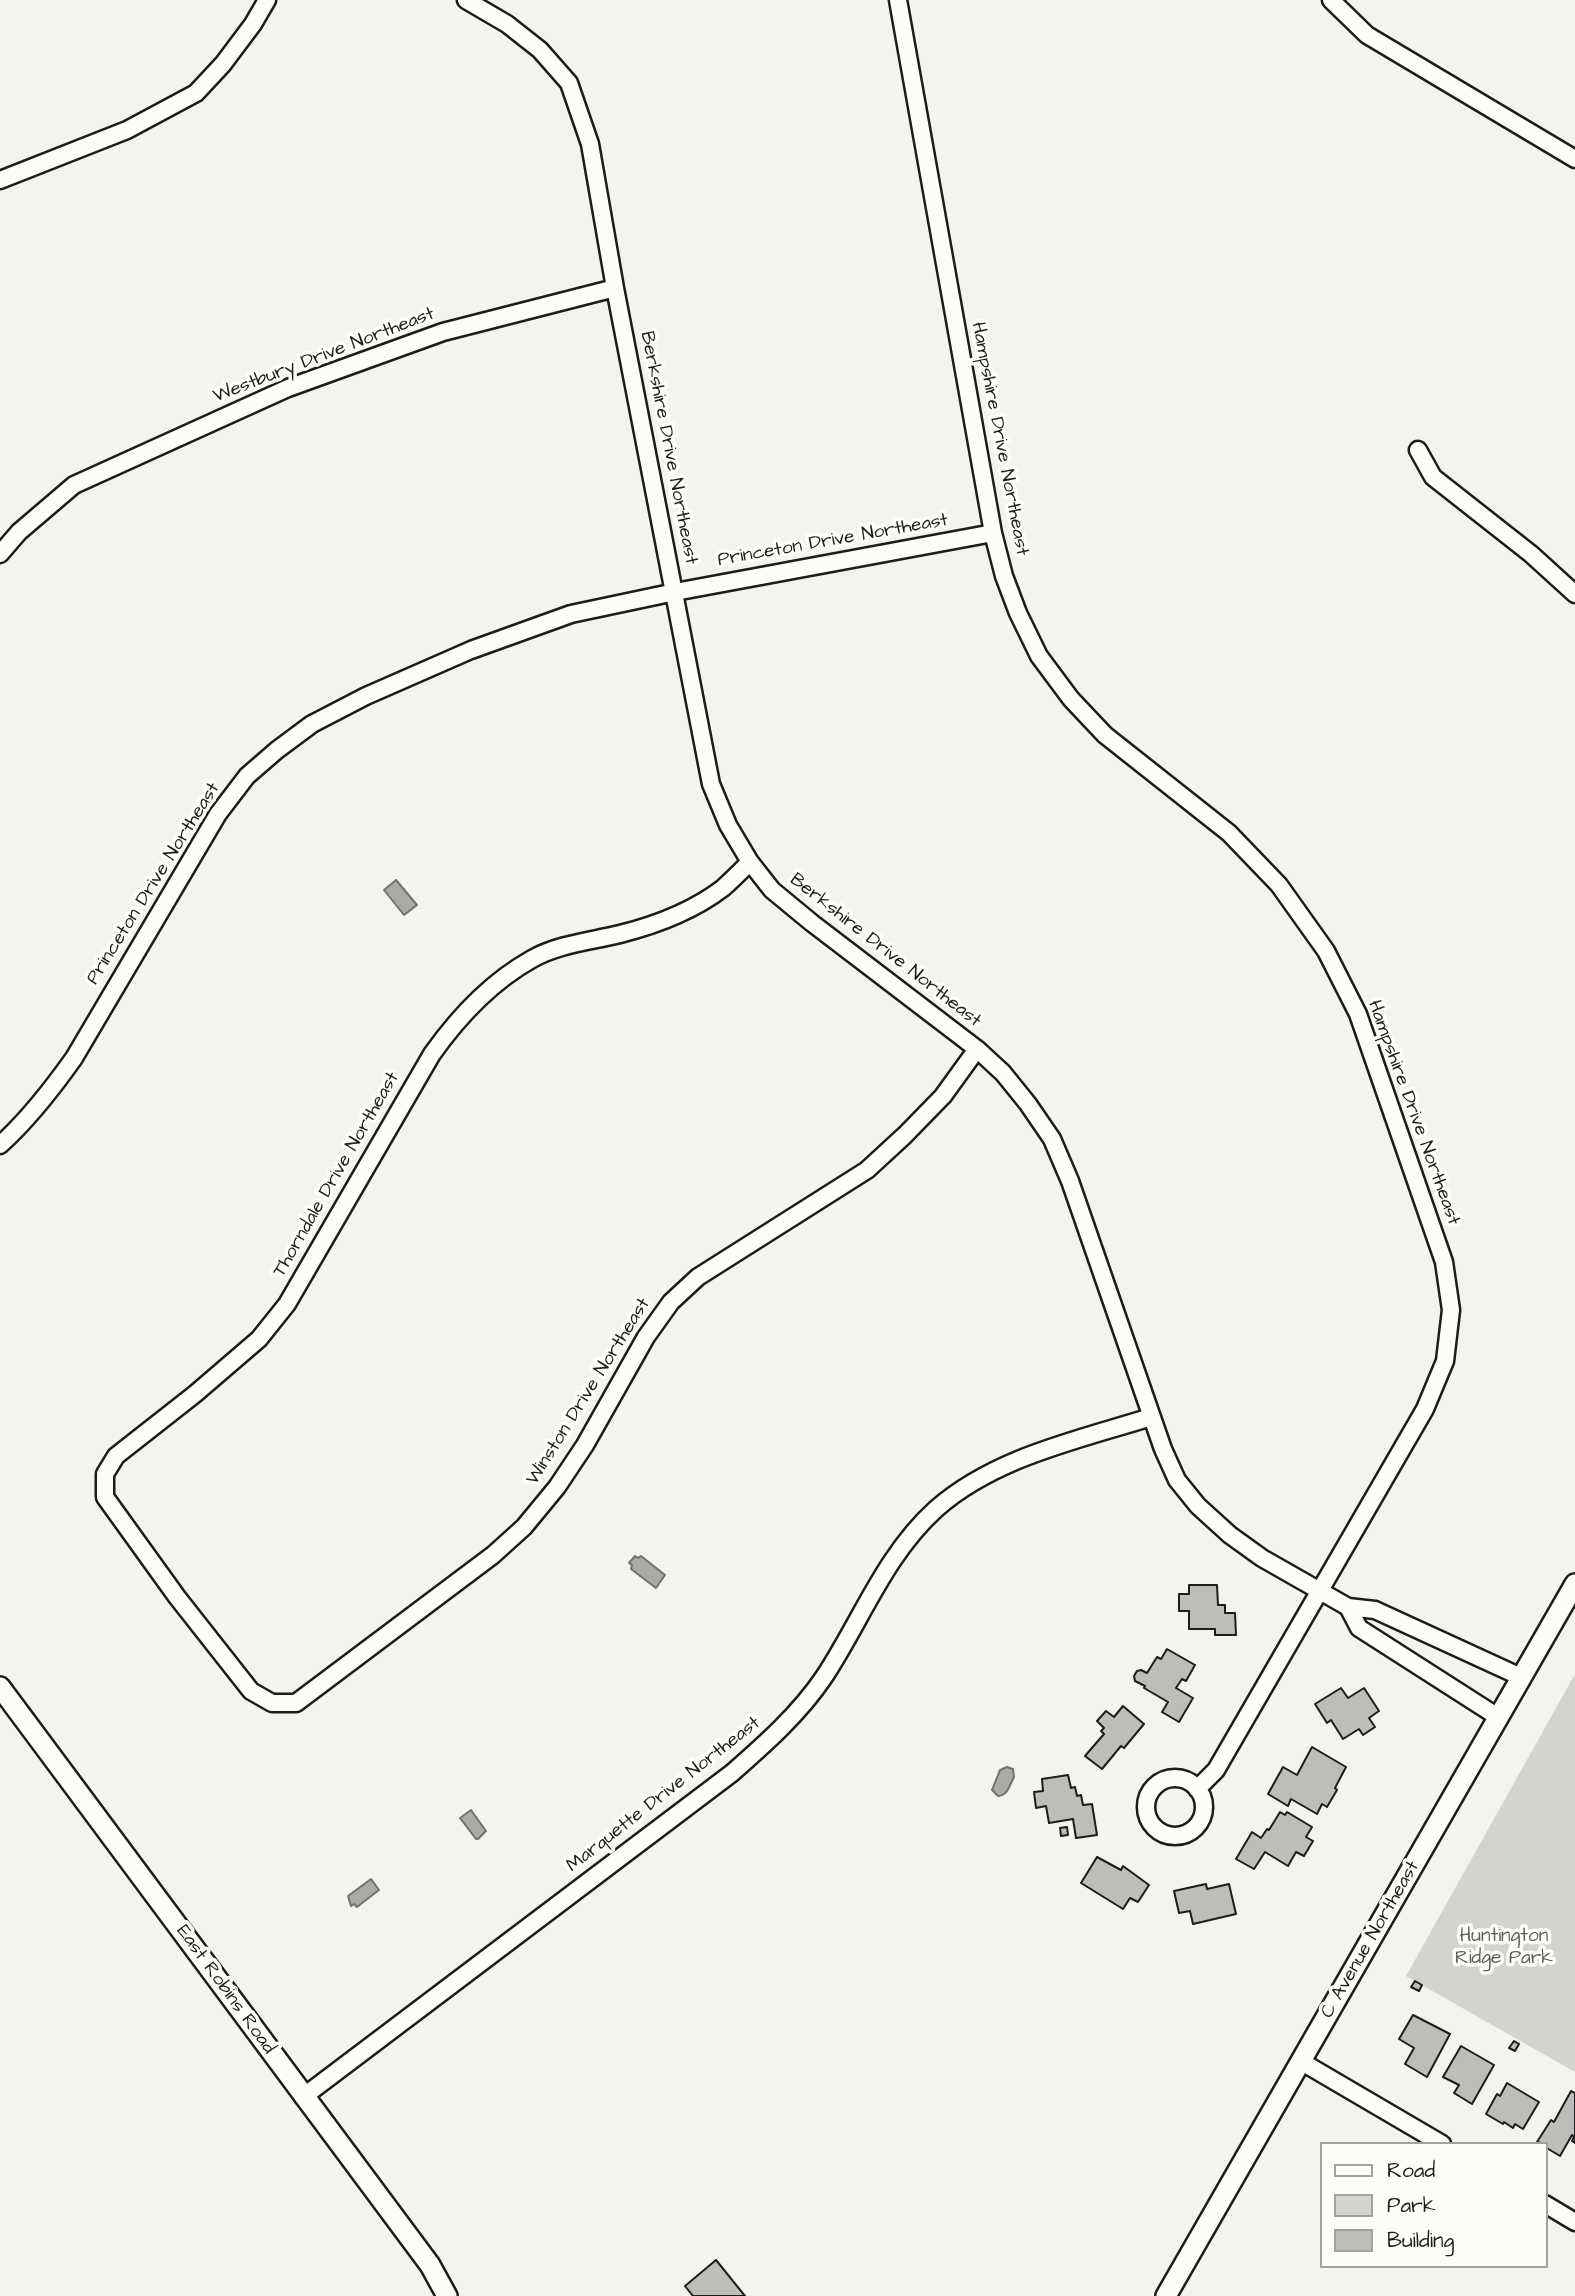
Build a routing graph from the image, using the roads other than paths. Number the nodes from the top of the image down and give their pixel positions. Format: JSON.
{"nodes":[{"id":1,"x":267,"y":0,"type":"edge"},
{"id":2,"x":466,"y":0,"type":"edge"},
{"id":3,"x":898,"y":0,"type":"edge"},
{"id":4,"x":1331,"y":0,"type":"edge"},
{"id":5,"x":1575,"y":159,"type":"edge"},
{"id":6,"x":0,"y":180,"type":"edge"},
{"id":7,"x":615,"y":288,"type":"junction"},
{"id":8,"x":1418,"y":450,"type":"dead end"},
{"id":9,"x":993,"y":533,"type":"junction"},
{"id":10,"x":0,"y":554,"type":"edge"},
{"id":11,"x":675,"y":592,"type":"junction"},
{"id":12,"x":1575,"y":594,"type":"edge"},
{"id":13,"x":750,"y":862,"type":"junction"},
{"id":14,"x":977,"y":1049,"type":"junction"},
{"id":15,"x":0,"y":1145,"type":"edge"},
{"id":16,"x":1151,"y":1417,"type":"junction"},
{"id":17,"x":1575,"y":1584,"type":"edge"},
{"id":18,"x":1319,"y":1591,"type":"junction"},
{"id":19,"x":177,"y":1597,"type":"joint"},
{"id":20,"x":1348,"y":1607,"type":"junction"},
{"id":21,"x":1521,"y":1677,"type":"junction"},
{"id":22,"x":0,"y":1687,"type":"edge"},
{"id":23,"x":1498,"y":1717,"type":"junction"},
{"id":24,"x":1197,"y":1789,"type":"dead end"},
{"id":25,"x":1302,"y":2062,"type":"junction"},
{"id":26,"x":303,"y":2097,"type":"junction"},
{"id":27,"x":1439,"y":2142,"type":"edge"},
{"id":28,"x":1547,"y":2205,"type":"edge"},
{"id":29,"x":1575,"y":2222,"type":"edge"},
{"id":30,"x":447,"y":2296,"type":"edge"},
{"id":31,"x":1166,"y":2296,"type":"edge"}],
"edges":[{"from":1,"to":6,"type":"street"},
{"from":2,"to":7,"type":"street","name":"Berkshire Drive Northeast"},
{"from":3,"to":9,"type":"street","name":"Hampshire Drive Northeast"},
{"from":4,"to":5,"type":"street"},
{"from":7,"to":10,"type":"street","name":"Westbury Drive Northeast"},
{"from":7,"to":11,"type":"street","name":"Berkshire Drive Northeast"},
{"from":8,"to":12,"type":"street"},
{"from":9,"to":11,"type":"street","name":"Princeton Drive Northeast"},
{"from":9,"to":18,"type":"street","name":"Hampshire Drive Northeast"},
{"from":11,"to":13,"type":"street","name":"Berkshire Drive Northeast"},
{"from":11,"to":15,"type":"street","name":"Princeton Drive Northeast"},
{"from":13,"to":14,"type":"street","name":"Berkshire Drive Northeast"},
{"from":13,"to":19,"type":"street","name":"Thorndale Drive Northeast"},
{"from":14,"to":16,"type":"street","name":"Berkshire Drive Northeast"},
{"from":14,"to":19,"type":"street","name":"Winston Drive Northeast"},
{"from":16,"to":18,"type":"street","name":"Berkshire Drive Northeast"},
{"from":16,"to":26,"type":"street","name":"Marquette Drive Northeast"},
{"from":17,"to":21,"type":"street","name":"C Avenue Northeast"},
{"from":18,"to":20,"type":"street","name":"Berkshire Drive Northeast"},
{"from":18,"to":24,"type":"street","name":"Hampshire Drive Northeast"},
{"from":20,"to":21,"type":"street","name":"Berkshire Drive Northeast"},
{"from":20,"to":23,"type":"street"},
{"from":21,"to":23,"type":"street","name":"C Avenue Northeast"},
{"from":22,"to":26,"type":"street","name":"East Robins Road"},
{"from":23,"to":25,"type":"street","name":"C Avenue Northeast"},
{"from":25,"to":27,"type":"street"},
{"from":25,"to":31,"type":"street","name":"C Avenue Northeast"},
{"from":26,"to":30,"type":"street","name":"East Robins Road"},
{"from":28,"to":29,"type":"street"}]}
